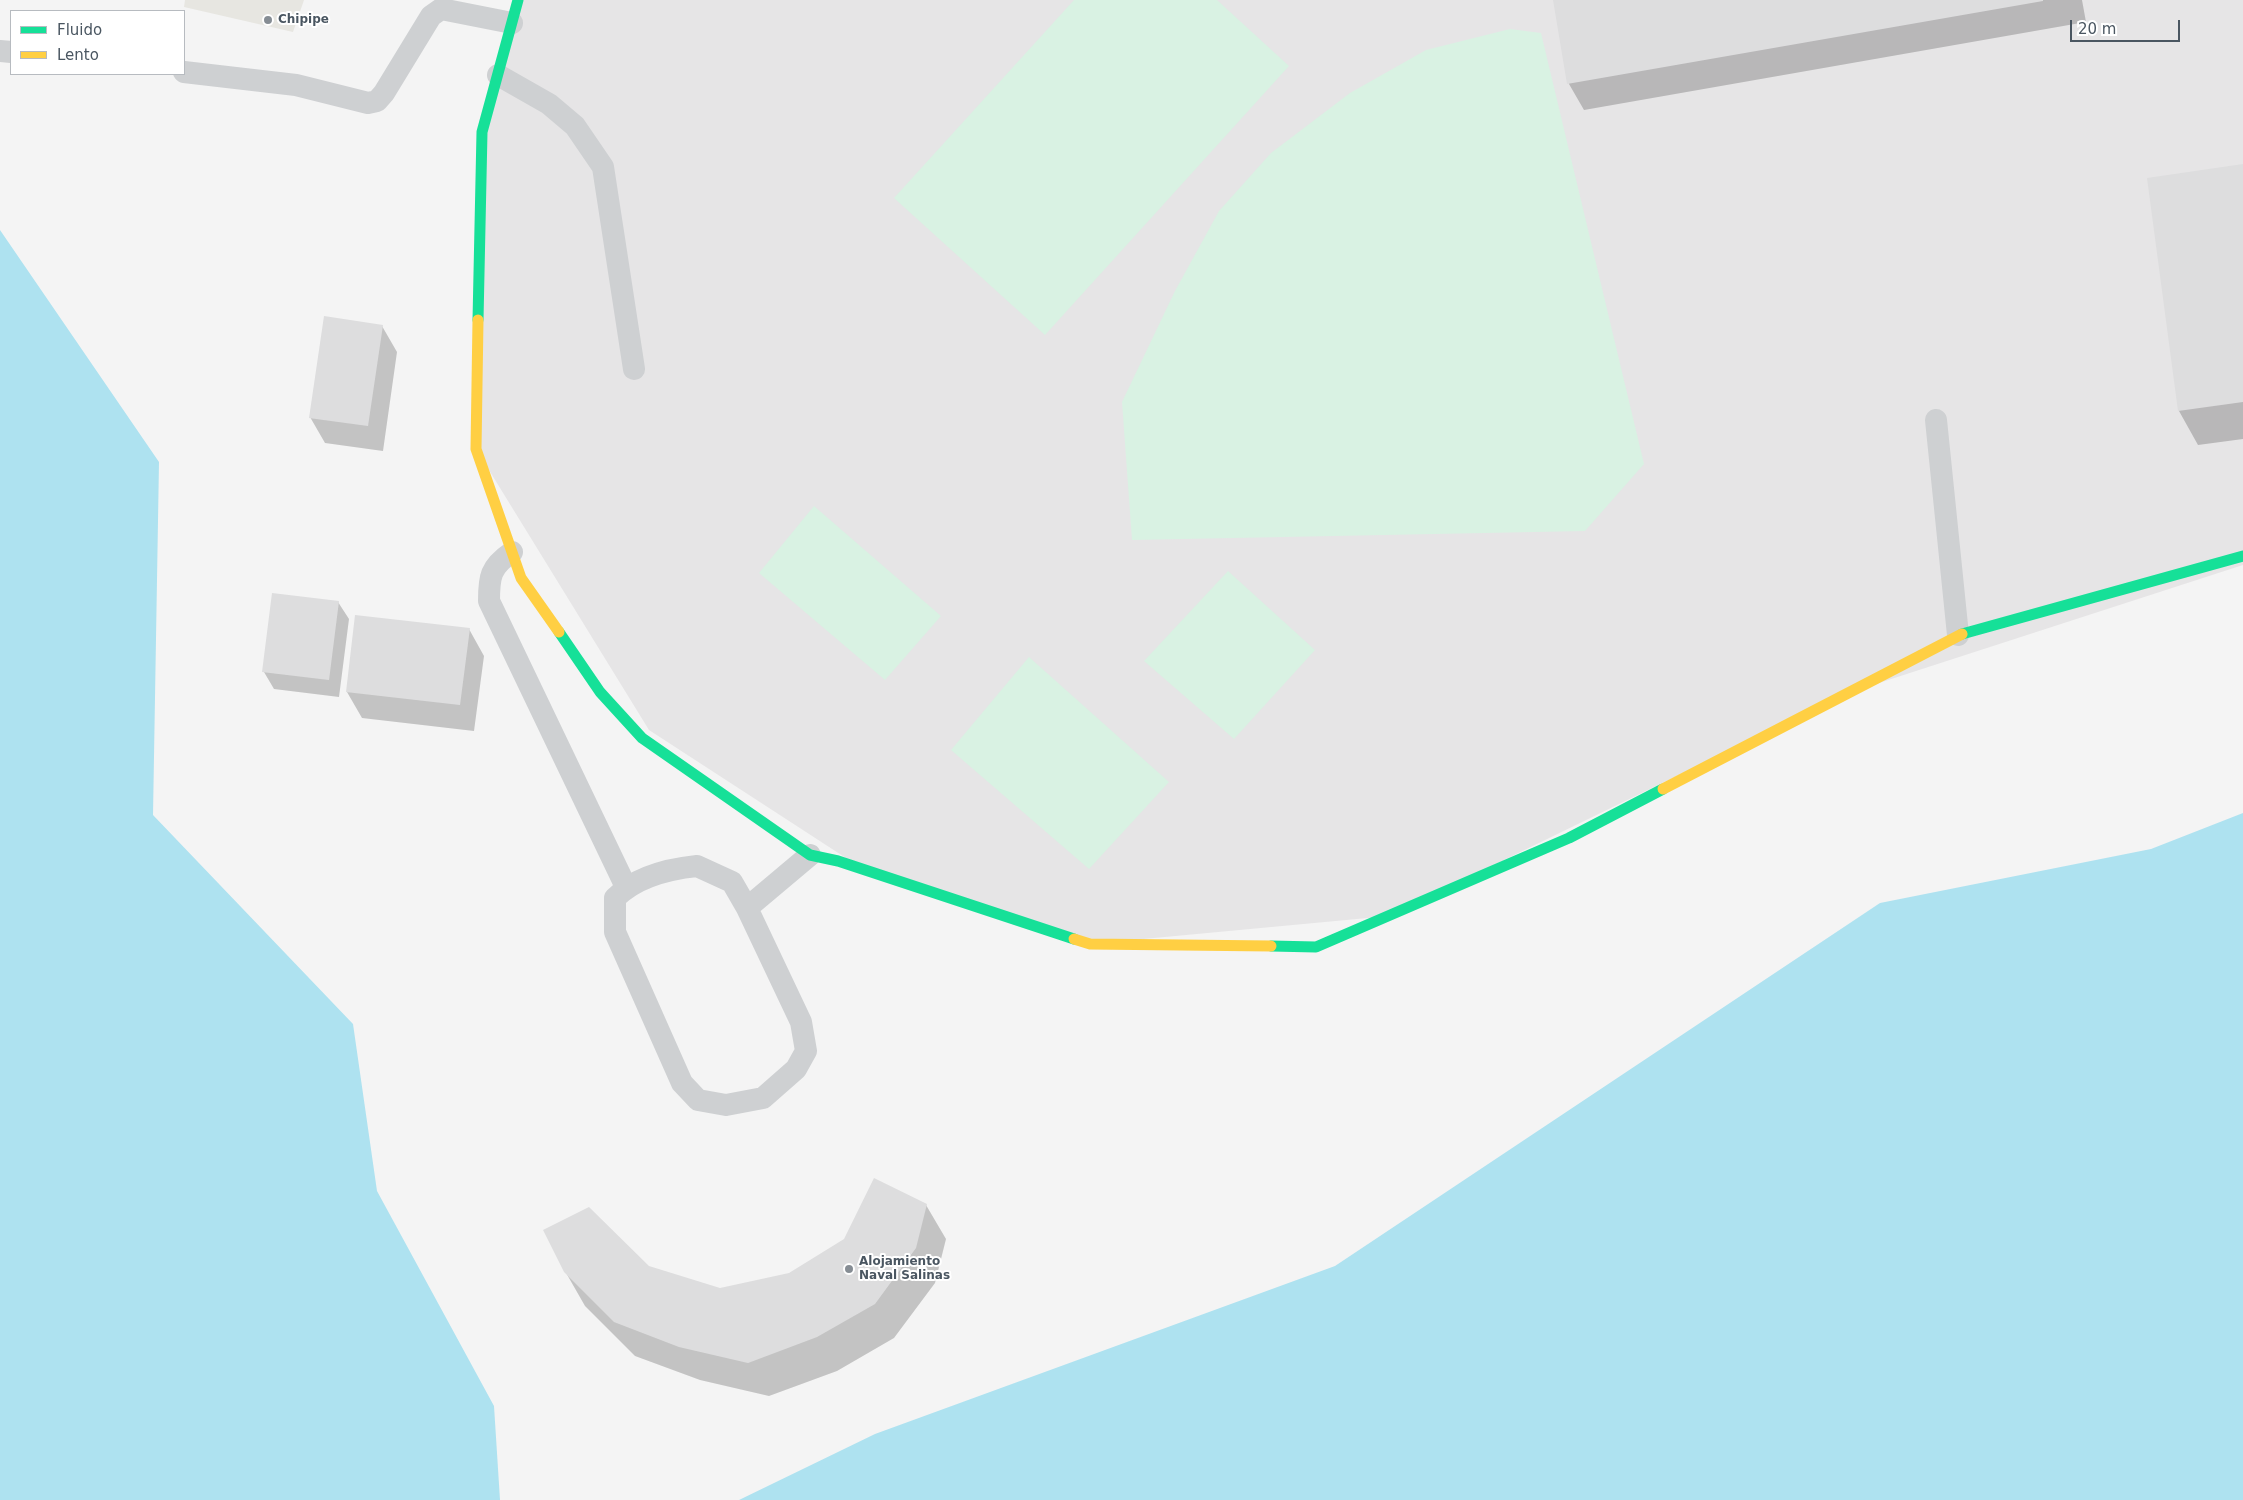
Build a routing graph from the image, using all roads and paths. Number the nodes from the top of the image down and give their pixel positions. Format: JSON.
{"nodes":[{"id":1,"x":518,"y":0,"type":"edge"},
{"id":2,"x":512,"y":23,"type":"junction"},
{"id":3,"x":185,"y":72,"type":"edge"},
{"id":4,"x":498,"y":74,"type":"junction"},
{"id":5,"x":634,"y":370,"type":"dead end"},
{"id":6,"x":1936,"y":420,"type":"dead end"},
{"id":7,"x":512,"y":552,"type":"junction"},
{"id":8,"x":2243,"y":556,"type":"edge"},
{"id":9,"x":1958,"y":635,"type":"junction"},
{"id":10,"x":810,"y":855,"type":"junction"},
{"id":11,"x":626,"y":887,"type":"junction"},
{"id":12,"x":747,"y":908,"type":"junction"}],
"edges":[{"from":1,"to":2,"type":"street"},
{"from":2,"to":3,"type":"lane"},
{"from":2,"to":4,"type":"street"},
{"from":4,"to":5,"type":"lane"},
{"from":4,"to":7,"type":"street"},
{"from":6,"to":9,"type":"lane"},
{"from":7,"to":10,"type":"street"},
{"from":7,"to":11,"type":"lane"},
{"from":8,"to":9,"type":"street"},
{"from":9,"to":10,"type":"street"},
{"from":10,"to":12,"type":"lane"},
{"from":11,"to":12,"type":"lane"},
{"from":11,"to":12,"type":"lane"}]}
